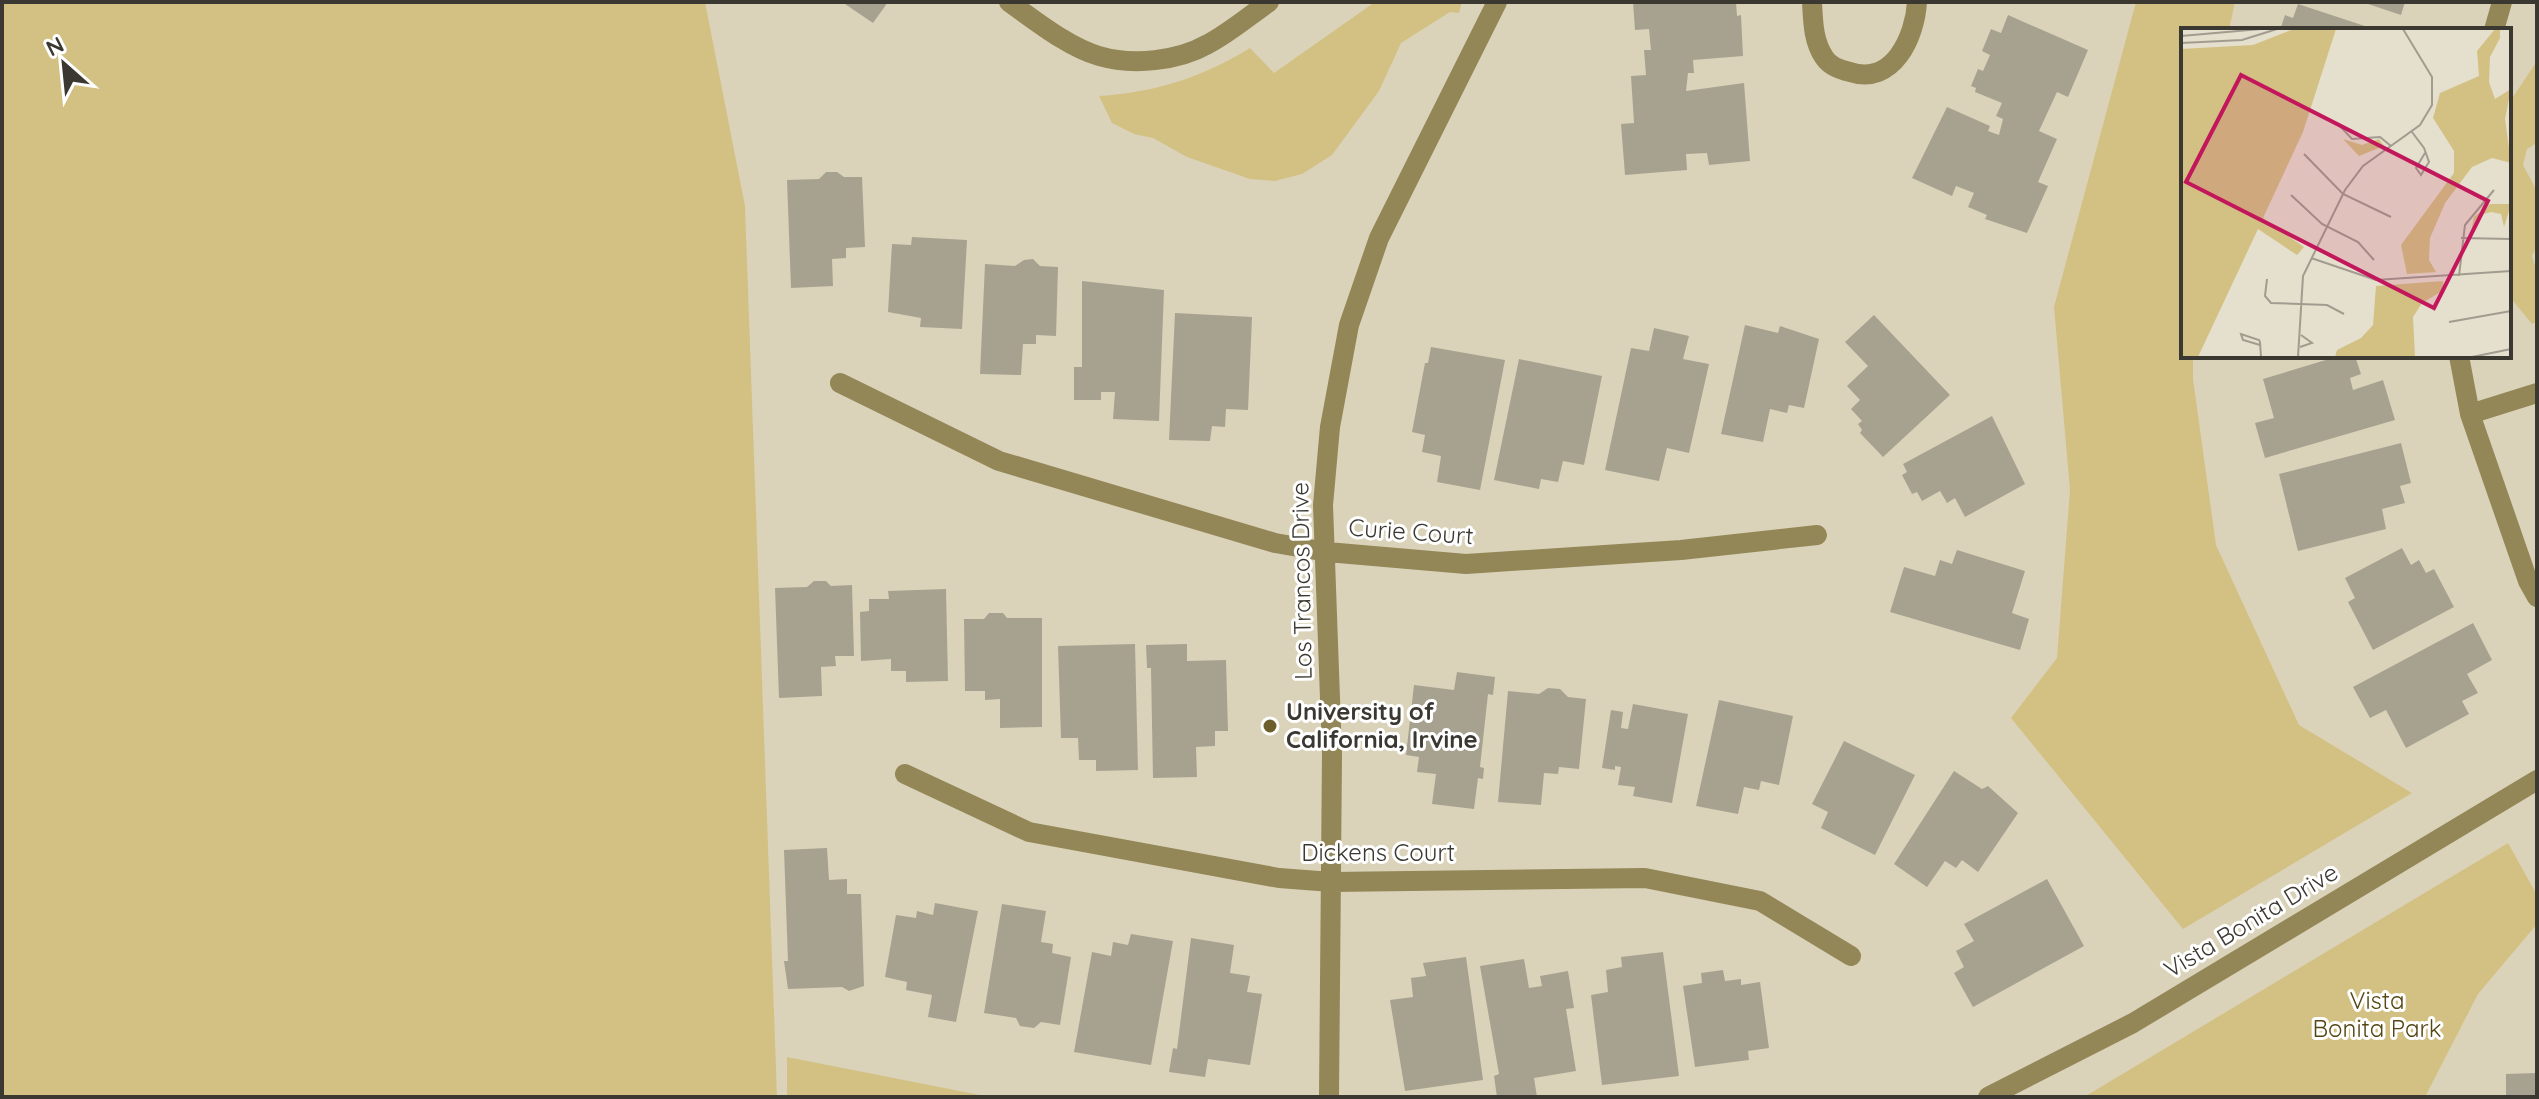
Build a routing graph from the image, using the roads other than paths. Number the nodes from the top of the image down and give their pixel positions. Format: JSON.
{"nodes":[{"id":1,"x":1009,"y":2,"type":"edge"},
{"id":2,"x":1269,"y":2,"type":"edge"},
{"id":3,"x":1497,"y":2,"type":"edge"},
{"id":4,"x":1812,"y":2,"type":"edge"},
{"id":5,"x":1917,"y":2,"type":"edge"},
{"id":6,"x":2502,"y":2,"type":"edge"},
{"id":7,"x":2495,"y":28,"type":"edge"},
{"id":8,"x":2459,"y":358,"type":"edge"},
{"id":9,"x":840,"y":383,"type":"dead end"},
{"id":10,"x":2537,"y":393,"type":"edge"},
{"id":11,"x":2470,"y":414,"type":"junction"},
{"id":12,"x":1817,"y":535,"type":"dead end"},
{"id":13,"x":1327,"y":552,"type":"junction"},
{"id":14,"x":2537,"y":597,"type":"edge"},
{"id":15,"x":905,"y":774,"type":"dead end"},
{"id":16,"x":2537,"y":780,"type":"edge"},
{"id":17,"x":1332,"y":882,"type":"junction"},
{"id":18,"x":1851,"y":956,"type":"dead end"},
{"id":19,"x":1329,"y":1097,"type":"edge"},
{"id":20,"x":1988,"y":1097,"type":"edge"}],
"edges":[{"from":1,"to":2,"type":"street"},
{"from":3,"to":13,"type":"street","name":"Los Trancos Drive"},
{"from":4,"to":5,"type":"street"},
{"from":6,"to":7,"type":"street"},
{"from":8,"to":11,"type":"street"},
{"from":9,"to":13,"type":"street","name":"Curie Court"},
{"from":10,"to":11,"type":"street"},
{"from":11,"to":14,"type":"street"},
{"from":12,"to":13,"type":"street","name":"Curie Court"},
{"from":13,"to":17,"type":"street","name":"Los Trancos Drive"},
{"from":15,"to":17,"type":"street","name":"Dickens Court"},
{"from":16,"to":20,"type":"street","name":"Vista Bonita Drive"},
{"from":17,"to":18,"type":"street","name":"Dickens Court"},
{"from":17,"to":19,"type":"street","name":"Los Trancos Drive"}]}
